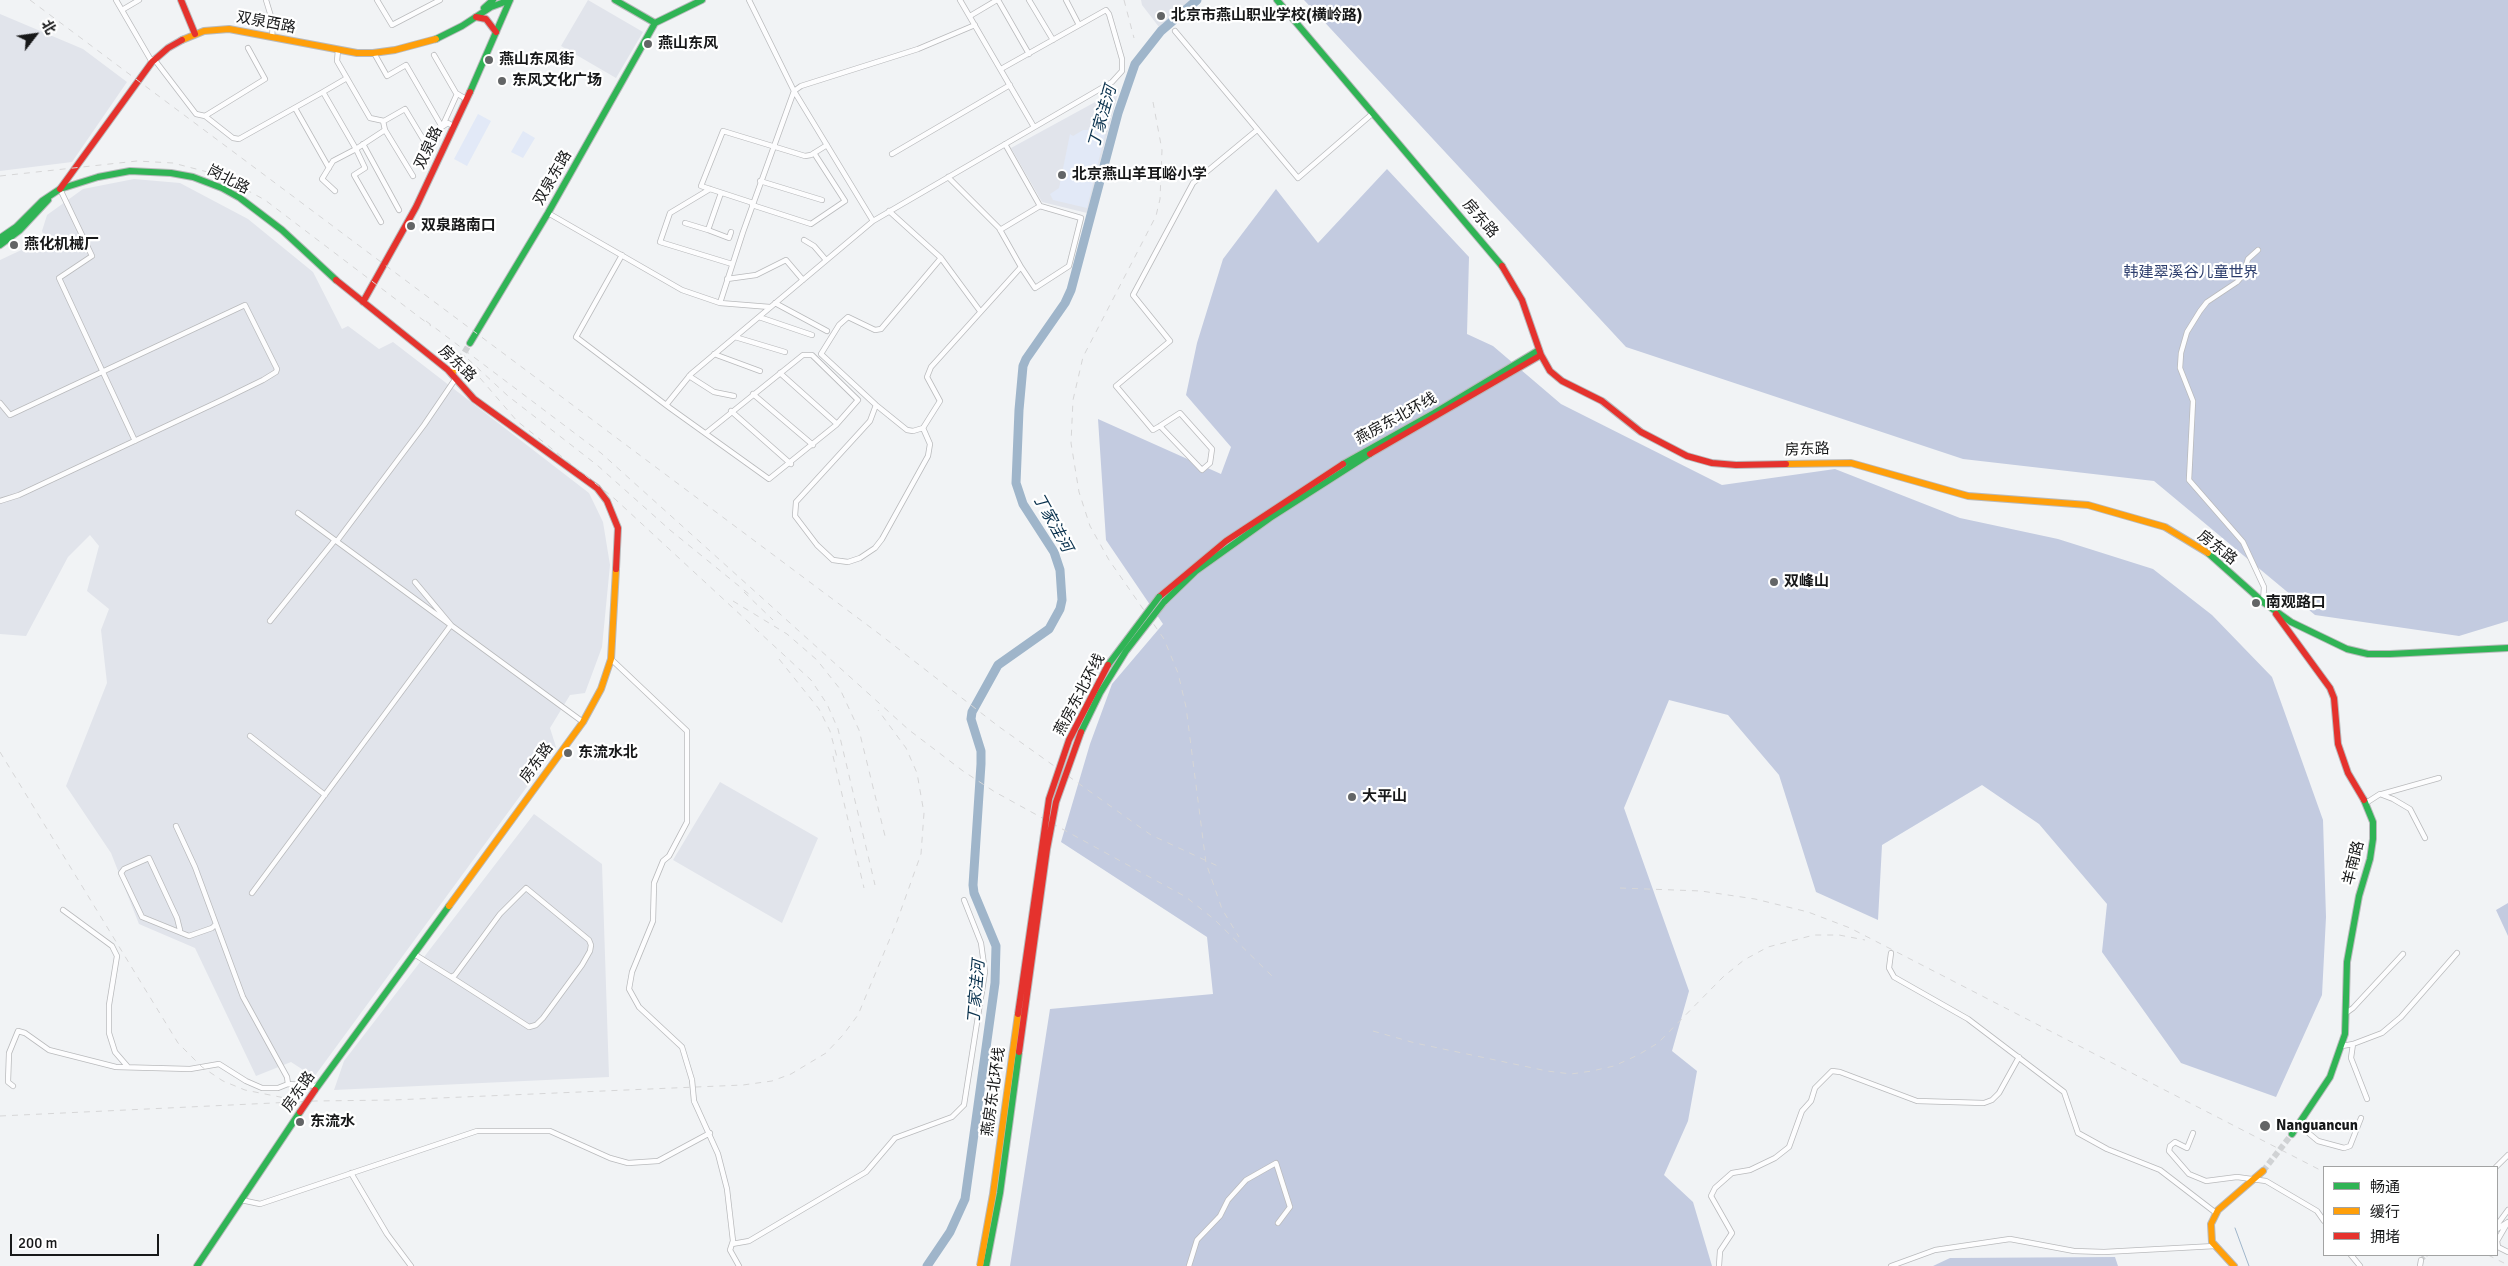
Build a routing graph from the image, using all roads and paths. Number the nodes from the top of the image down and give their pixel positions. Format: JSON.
{"nodes":[{"id":1,"x":116,"y":0,"type":"edge"},
{"id":2,"x":138,"y":0,"type":"edge"},
{"id":3,"x":181,"y":0,"type":"edge"},
{"id":4,"x":266,"y":0,"type":"edge"},
{"id":5,"x":440,"y":0,"type":"edge"},
{"id":6,"x":493,"y":0,"type":"edge"},
{"id":7,"x":510,"y":0,"type":"edge"},
{"id":8,"x":614,"y":0,"type":"edge"},
{"id":9,"x":702,"y":0,"type":"edge"},
{"id":10,"x":749,"y":0,"type":"edge"},
{"id":11,"x":960,"y":0,"type":"edge"},
{"id":12,"x":985,"y":0,"type":"edge"},
{"id":13,"x":998,"y":0,"type":"edge"},
{"id":14,"x":1029,"y":0,"type":"edge"},
{"id":15,"x":1066,"y":0,"type":"edge"},
{"id":16,"x":1277,"y":0,"type":"edge"},
{"id":17,"x":379,"y":1,"type":"edge"},
{"id":18,"x":988,"y":5,"type":"junction"},
{"id":19,"x":122,"y":10,"type":"junction"},
{"id":20,"x":970,"y":16,"type":"junction"},
{"id":21,"x":474,"y":17,"type":"junction"},
{"id":22,"x":655,"y":23,"type":"junction"},
{"id":23,"x":975,"y":25,"type":"junction"},
{"id":24,"x":1079,"y":25,"type":"junction"},
{"id":25,"x":1175,"y":31,"type":"dead end"},
{"id":26,"x":496,"y":32,"type":"junction"},
{"id":27,"x":195,"y":34,"type":"junction"},
{"id":28,"x":272,"y":37,"type":"junction"},
{"id":29,"x":1052,"y":40,"type":"junction"},
{"id":30,"x":248,"y":48,"type":"dead end"},
{"id":31,"x":338,"y":50,"type":"junction"},
{"id":32,"x":374,"y":53,"type":"junction"},
{"id":33,"x":1029,"y":54,"type":"junction"},
{"id":34,"x":434,"y":55,"type":"dead end"},
{"id":35,"x":153,"y":61,"type":"junction"},
{"id":36,"x":1001,"y":69,"type":"junction"},
{"id":37,"x":347,"y":78,"type":"junction"},
{"id":38,"x":1010,"y":85,"type":"junction"},
{"id":39,"x":794,"y":91,"type":"junction"},
{"id":40,"x":323,"y":92,"type":"junction"},
{"id":41,"x":457,"y":94,"type":"junction"},
{"id":42,"x":466,"y":99,"type":"junction"},
{"id":43,"x":295,"y":108,"type":"junction"},
{"id":44,"x":1372,"y":114,"type":"junction"},
{"id":45,"x":206,"y":116,"type":"junction"},
{"id":46,"x":383,"y":121,"type":"junction"},
{"id":47,"x":453,"y":126,"type":"junction"},
{"id":48,"x":442,"y":127,"type":"junction"},
{"id":49,"x":1034,"y":127,"type":"junction"},
{"id":50,"x":385,"y":130,"type":"junction"},
{"id":51,"x":1257,"y":130,"type":"junction"},
{"id":52,"x":363,"y":144,"type":"junction"},
{"id":53,"x":1005,"y":144,"type":"junction"},
{"id":54,"x":827,"y":145,"type":"junction"},
{"id":55,"x":772,"y":147,"type":"junction"},
{"id":56,"x":356,"y":149,"type":"junction"},
{"id":57,"x":814,"y":153,"type":"junction"},
{"id":58,"x":892,"y":154,"type":"dead end"},
{"id":59,"x":329,"y":168,"type":"junction"},
{"id":60,"x":413,"y":176,"type":"dead end"},
{"id":61,"x":948,"y":177,"type":"junction"},
{"id":62,"x":760,"y":181,"type":"junction"},
{"id":63,"x":60,"y":189,"type":"junction"},
{"id":64,"x":710,"y":189,"type":"junction"},
{"id":65,"x":336,"y":191,"type":"dead end"},
{"id":66,"x":721,"y":193,"type":"junction"},
{"id":67,"x":51,"y":195,"type":"junction"},
{"id":68,"x":822,"y":200,"type":"dead end"},
{"id":69,"x":752,"y":204,"type":"junction"},
{"id":70,"x":1040,"y":206,"type":"junction"},
{"id":71,"x":399,"y":210,"type":"dead end"},
{"id":72,"x":889,"y":211,"type":"junction"},
{"id":73,"x":548,"y":212,"type":"junction"},
{"id":74,"x":873,"y":221,"type":"junction"},
{"id":75,"x":381,"y":222,"type":"dead end"},
{"id":76,"x":685,"y":223,"type":"dead end"},
{"id":77,"x":708,"y":230,"type":"junction"},
{"id":78,"x":1000,"y":230,"type":"junction"},
{"id":79,"x":731,"y":232,"type":"dead end"},
{"id":80,"x":0,"y":238,"type":"edge"},
{"id":81,"x":804,"y":240,"type":"dead end"},
{"id":82,"x":0,"y":245,"type":"edge"},
{"id":83,"x":2258,"y":250,"type":"dead end"},
{"id":84,"x":622,"y":255,"type":"junction"},
{"id":85,"x":941,"y":258,"type":"junction"},
{"id":86,"x":826,"y":260,"type":"junction"},
{"id":87,"x":732,"y":264,"type":"junction"},
{"id":88,"x":1021,"y":267,"type":"junction"},
{"id":89,"x":727,"y":279,"type":"junction"},
{"id":90,"x":803,"y":280,"type":"junction"},
{"id":91,"x":362,"y":302,"type":"junction"},
{"id":92,"x":720,"y":303,"type":"junction"},
{"id":93,"x":773,"y":305,"type":"junction"},
{"id":94,"x":980,"y":311,"type":"junction"},
{"id":95,"x":759,"y":317,"type":"junction"},
{"id":96,"x":827,"y":331,"type":"dead end"},
{"id":97,"x":812,"y":335,"type":"dead end"},
{"id":98,"x":734,"y":337,"type":"junction"},
{"id":99,"x":470,"y":344,"type":"tunnel mouth"},
{"id":100,"x":786,"y":352,"type":"dead end"},
{"id":101,"x":1540,"y":352,"type":"junction"},
{"id":102,"x":714,"y":354,"type":"junction"},
{"id":103,"x":460,"y":360,"type":"tunnel mouth"},
{"id":104,"x":760,"y":371,"type":"dead end"},
{"id":105,"x":103,"y":372,"type":"junction"},
{"id":106,"x":780,"y":373,"type":"junction"},
{"id":107,"x":454,"y":376,"type":"junction"},
{"id":108,"x":689,"y":376,"type":"junction"},
{"id":109,"x":753,"y":394,"type":"junction"},
{"id":110,"x":734,"y":396,"type":"dead end"},
{"id":111,"x":0,"y":403,"type":"edge"},
{"id":112,"x":666,"y":405,"type":"junction"},
{"id":113,"x":876,"y":405,"type":"junction"},
{"id":114,"x":731,"y":411,"type":"junction"},
{"id":115,"x":837,"y":424,"type":"junction"},
{"id":116,"x":1160,"y":426,"type":"junction"},
{"id":117,"x":922,"y":428,"type":"junction"},
{"id":118,"x":706,"y":433,"type":"junction"},
{"id":119,"x":135,"y":441,"type":"junction"},
{"id":120,"x":813,"y":445,"type":"junction"},
{"id":121,"x":791,"y":464,"type":"junction"},
{"id":122,"x":0,"y":502,"type":"edge"},
{"id":123,"x":298,"y":512,"type":"dead end"},
{"id":124,"x":335,"y":540,"type":"junction"},
{"id":125,"x":415,"y":582,"type":"dead end"},
{"id":126,"x":1162,"y":600,"type":"junction"},
{"id":127,"x":2264,"y":602,"type":"junction"},
{"id":128,"x":2274,"y":611,"type":"junction"},
{"id":129,"x":270,"y":621,"type":"dead end"},
{"id":130,"x":451,"y":625,"type":"junction"},
{"id":131,"x":2508,"y":648,"type":"edge"},
{"id":132,"x":611,"y":658,"type":"junction"},
{"id":133,"x":583,"y":722,"type":"junction"},
{"id":134,"x":250,"y":736,"type":"dead end"},
{"id":135,"x":2439,"y":778,"type":"dead end"},
{"id":136,"x":2380,"y":794,"type":"junction"},
{"id":137,"x":325,"y":795,"type":"junction"},
{"id":138,"x":2366,"y":803,"type":"junction"},
{"id":139,"x":176,"y":826,"type":"dead end"},
{"id":140,"x":2426,"y":838,"type":"dead end"},
{"id":141,"x":252,"y":893,"type":"dead end"},
{"id":142,"x":964,"y":900,"type":"dead end"},
{"id":143,"x":63,"y":910,"type":"dead end"},
{"id":144,"x":216,"y":924,"type":"junction"},
{"id":145,"x":180,"y":930,"type":"junction"},
{"id":146,"x":1891,"y":952,"type":"dead end"},
{"id":147,"x":2457,"y":953,"type":"dead end"},
{"id":148,"x":414,"y":954,"type":"junction"},
{"id":149,"x":2404,"y":954,"type":"dead end"},
{"id":150,"x":450,"y":977,"type":"junction"},
{"id":151,"x":2346,"y":1013,"type":"junction"},
{"id":152,"x":2353,"y":1044,"type":"junction"},
{"id":153,"x":2342,"y":1046,"type":"junction"},
{"id":154,"x":2019,"y":1058,"type":"junction"},
{"id":155,"x":128,"y":1067,"type":"junction"},
{"id":156,"x":288,"y":1084,"type":"junction"},
{"id":157,"x":13,"y":1086,"type":"dead end"},
{"id":158,"x":316,"y":1088,"type":"junction"},
{"id":159,"x":2367,"y":1099,"type":"dead end"},
{"id":160,"x":2362,"y":1118,"type":"dead end"},
{"id":161,"x":2299,"y":1125,"type":"junction"},
{"id":162,"x":710,"y":1133,"type":"junction"},
{"id":163,"x":2194,"y":1133,"type":"dead end"},
{"id":164,"x":2292,"y":1134,"type":"tunnel mouth"},
{"id":165,"x":2508,"y":1155,"type":"edge"},
{"id":166,"x":2497,"y":1166,"type":"edge"},
{"id":167,"x":2263,"y":1171,"type":"tunnel mouth"},
{"id":168,"x":351,"y":1173,"type":"junction"},
{"id":169,"x":2255,"y":1180,"type":"junction"},
{"id":170,"x":241,"y":1200,"type":"junction"},
{"id":171,"x":2508,"y":1210,"type":"edge"},
{"id":172,"x":2216,"y":1213,"type":"junction"},
{"id":173,"x":2323,"y":1219,"type":"edge"},
{"id":174,"x":2508,"y":1222,"type":"edge"},
{"id":175,"x":1278,"y":1223,"type":"dead end"},
{"id":176,"x":2498,"y":1224,"type":"edge"},
{"id":177,"x":2498,"y":1239,"type":"edge"},
{"id":178,"x":732,"y":1244,"type":"junction"},
{"id":179,"x":2215,"y":1246,"type":"junction"},
{"id":180,"x":2352,"y":1256,"type":"edge"},
{"id":181,"x":2421,"y":1260,"type":"dead end"},
{"id":182,"x":197,"y":1266,"type":"edge"},
{"id":183,"x":411,"y":1266,"type":"edge"},
{"id":184,"x":739,"y":1266,"type":"edge"},
{"id":185,"x":980,"y":1266,"type":"edge"},
{"id":186,"x":986,"y":1266,"type":"edge"},
{"id":187,"x":1188,"y":1266,"type":"edge"},
{"id":188,"x":1719,"y":1266,"type":"edge"},
{"id":189,"x":1891,"y":1266,"type":"edge"},
{"id":190,"x":2234,"y":1266,"type":"edge"},
{"id":191,"x":2360,"y":1266,"type":"edge"},
{"id":192,"x":2420,"y":1266,"type":"edge"}],
"edges":[{"from":1,"to":19,"type":"street"},
{"from":2,"to":19,"type":"street"},
{"from":3,"to":27,"type":"main road"},
{"from":4,"to":28,"type":"street"},
{"from":5,"to":17,"type":"street"},
{"from":6,"to":21,"type":"main road","name":"双泉西路"},
{"from":7,"to":21,"type":"main road","name":"双泉西路"},
{"from":7,"to":26,"type":"main road","name":"双泉路"},
{"from":8,"to":22,"type":"main road"},
{"from":9,"to":22,"type":"main road"},
{"from":10,"to":39,"type":"street"},
{"from":11,"to":20,"type":"street"},
{"from":12,"to":18,"type":"street"},
{"from":13,"to":18,"type":"street"},
{"from":13,"to":33,"type":"street"},
{"from":14,"to":29,"type":"street"},
{"from":15,"to":24,"type":"street"},
{"from":16,"to":44,"type":"main road","name":"房东路"},
{"from":18,"to":20,"type":"street"},
{"from":19,"to":35,"type":"street"},
{"from":20,"to":23,"type":"street"},
{"from":21,"to":26,"type":"main road"},
{"from":21,"to":32,"type":"main road","name":"双泉西路"},
{"from":22,"to":73,"type":"main road","name":"双泉东路"},
{"from":23,"to":36,"type":"street"},
{"from":23,"to":39,"type":"street"},
{"from":24,"to":29,"type":"street"},
{"from":24,"to":49,"type":"street"},
{"from":25,"to":51,"type":"street"},
{"from":26,"to":42,"type":"main road","name":"双泉路"},
{"from":27,"to":28,"type":"main road","name":"双泉西路"},
{"from":27,"to":35,"type":"main road","name":"双泉西路"},
{"from":28,"to":31,"type":"main road","name":"双泉西路"},
{"from":29,"to":33,"type":"street"},
{"from":30,"to":45,"type":"street"},
{"from":31,"to":32,"type":"main road","name":"双泉西路"},
{"from":31,"to":37,"type":"street"},
{"from":32,"to":48,"type":"street"},
{"from":33,"to":36,"type":"street"},
{"from":34,"to":41,"type":"street"},
{"from":35,"to":45,"type":"street"},
{"from":35,"to":63,"type":"main road","name":"双泉西路"},
{"from":36,"to":38,"type":"street"},
{"from":37,"to":40,"type":"street"},
{"from":37,"to":46,"type":"street"},
{"from":38,"to":49,"type":"street"},
{"from":38,"to":58,"type":"street"},
{"from":39,"to":54,"type":"street"},
{"from":39,"to":55,"type":"street"},
{"from":40,"to":43,"type":"street"},
{"from":40,"to":56,"type":"street"},
{"from":41,"to":42,"type":"street"},
{"from":41,"to":48,"type":"street"},
{"from":42,"to":47,"type":"main road","name":"双泉路"},
{"from":43,"to":45,"type":"street"},
{"from":43,"to":59,"type":"street"},
{"from":44,"to":51,"type":"street"},
{"from":44,"to":101,"type":"main road","name":"房东路"},
{"from":46,"to":48,"type":"street"},
{"from":46,"to":50,"type":"street"},
{"from":47,"to":48,"type":"street"},
{"from":47,"to":91,"type":"main road","name":"双泉路"},
{"from":49,"to":53,"type":"street"},
{"from":50,"to":52,"type":"street"},
{"from":50,"to":60,"type":"street"},
{"from":51,"to":116,"type":"street"},
{"from":52,"to":56,"type":"street"},
{"from":52,"to":71,"type":"street"},
{"from":53,"to":61,"type":"street"},
{"from":53,"to":70,"type":"street"},
{"from":54,"to":57,"type":"street"},
{"from":54,"to":74,"type":"street"},
{"from":55,"to":57,"type":"street"},
{"from":55,"to":62,"type":"street"},
{"from":55,"to":64,"type":"street"},
{"from":56,"to":59,"type":"street"},
{"from":56,"to":75,"type":"street"},
{"from":57,"to":69,"type":"street"},
{"from":59,"to":65,"type":"street"},
{"from":61,"to":72,"type":"street"},
{"from":61,"to":78,"type":"street"},
{"from":62,"to":68,"type":"street"},
{"from":62,"to":69,"type":"street"},
{"from":63,"to":67,"type":"main road","name":"岗北路"},
{"from":63,"to":91,"type":"main road","name":"岗北路"},
{"from":63,"to":105,"type":"street"},
{"from":64,"to":66,"type":"street"},
{"from":64,"to":87,"type":"street"},
{"from":66,"to":69,"type":"street"},
{"from":66,"to":77,"type":"street"},
{"from":67,"to":80,"type":"main road","name":"岗北路"},
{"from":67,"to":82,"type":"main road","name":"岗北路"},
{"from":69,"to":87,"type":"street"},
{"from":70,"to":78,"type":"street"},
{"from":70,"to":88,"type":"street"},
{"from":72,"to":74,"type":"street"},
{"from":72,"to":85,"type":"street"},
{"from":73,"to":84,"type":"street"},
{"from":73,"to":99,"type":"main road","name":"双泉东路"},
{"from":74,"to":86,"type":"street"},
{"from":76,"to":77,"type":"street"},
{"from":77,"to":79,"type":"street"},
{"from":78,"to":88,"type":"street"},
{"from":81,"to":86,"type":"street"},
{"from":83,"to":127,"type":"street"},
{"from":84,"to":92,"type":"street"},
{"from":84,"to":112,"type":"street"},
{"from":85,"to":94,"type":"street"},
{"from":85,"to":113,"type":"street"},
{"from":86,"to":90,"type":"street"},
{"from":87,"to":89,"type":"street"},
{"from":88,"to":94,"type":"street"},
{"from":89,"to":90,"type":"street"},
{"from":89,"to":92,"type":"street"},
{"from":90,"to":93,"type":"street"},
{"from":91,"to":107,"type":"main road","name":"房东路"},
{"from":92,"to":93,"type":"street"},
{"from":93,"to":95,"type":"street"},
{"from":93,"to":96,"type":"street"},
{"from":94,"to":117,"type":"street"},
{"from":95,"to":97,"type":"street"},
{"from":95,"to":98,"type":"street"},
{"from":98,"to":100,"type":"street"},
{"from":98,"to":102,"type":"street"},
{"from":101,"to":126,"type":"main road","name":"燕房东北环线"},
{"from":101,"to":127,"type":"main road","name":"房东路"},
{"from":102,"to":104,"type":"street"},
{"from":102,"to":108,"type":"street"},
{"from":103,"to":107,"type":"main road"},
{"from":105,"to":111,"type":"street"},
{"from":105,"to":119,"type":"street"},
{"from":105,"to":119,"type":"street"},
{"from":106,"to":109,"type":"street"},
{"from":106,"to":115,"type":"street"},
{"from":106,"to":115,"type":"street"},
{"from":107,"to":124,"type":"street"},
{"from":107,"to":132,"type":"main road","name":"房东路"},
{"from":108,"to":110,"type":"street"},
{"from":108,"to":112,"type":"street"},
{"from":109,"to":114,"type":"street"},
{"from":109,"to":120,"type":"street"},
{"from":112,"to":118,"type":"street"},
{"from":113,"to":117,"type":"street"},
{"from":113,"to":117,"type":"street"},
{"from":114,"to":118,"type":"street"},
{"from":114,"to":121,"type":"street"},
{"from":115,"to":120,"type":"street"},
{"from":116,"to":116,"type":"street"},
{"from":118,"to":121,"type":"street"},
{"from":119,"to":122,"type":"street"},
{"from":120,"to":121,"type":"street"},
{"from":123,"to":124,"type":"street"},
{"from":124,"to":129,"type":"street"},
{"from":124,"to":130,"type":"street"},
{"from":125,"to":130,"type":"street"},
{"from":126,"to":185,"type":"main road","name":"燕房东北环线","bridge":true},
{"from":126,"to":186,"type":"main road","name":"燕房东北环线","bridge":true},
{"from":127,"to":128,"type":"main road","name":"房东路"},
{"from":128,"to":131,"type":"main road","name":"房东路"},
{"from":128,"to":138,"type":"main road","name":"羊南路"},
{"from":130,"to":133,"type":"street"},
{"from":130,"to":137,"type":"street"},
{"from":132,"to":133,"type":"main road","name":"房东路"},
{"from":132,"to":162,"type":"street","bridge":true},
{"from":133,"to":148,"type":"main road","name":"房东路"},
{"from":134,"to":137,"type":"street"},
{"from":135,"to":136,"type":"street"},
{"from":136,"to":138,"type":"street"},
{"from":136,"to":140,"type":"street"},
{"from":137,"to":141,"type":"street"},
{"from":138,"to":151,"type":"main road","name":"羊南路"},
{"from":139,"to":144,"type":"street"},
{"from":142,"to":178,"type":"street"},
{"from":143,"to":155,"type":"street"},
{"from":144,"to":145,"type":"street"},
{"from":144,"to":156,"type":"street"},
{"from":145,"to":145,"type":"street"},
{"from":146,"to":154,"type":"street"},
{"from":147,"to":152,"type":"street"},
{"from":148,"to":150,"type":"street"},
{"from":148,"to":158,"type":"main road","name":"房东路"},
{"from":149,"to":151,"type":"street"},
{"from":150,"to":150,"type":"street"},
{"from":151,"to":153,"type":"main road","name":"羊南路"},
{"from":152,"to":153,"type":"street"},
{"from":152,"to":159,"type":"street"},
{"from":153,"to":161,"type":"main road","name":"羊南路"},
{"from":154,"to":172,"type":"street"},
{"from":154,"to":188,"type":"street"},
{"from":155,"to":156,"type":"street"},
{"from":155,"to":157,"type":"street"},
{"from":156,"to":158,"type":"street"},
{"from":158,"to":170,"type":"main road","name":"房东路","bridge":true},
{"from":160,"to":161,"type":"street"},
{"from":161,"to":164,"type":"main road","name":"羊南路"},
{"from":162,"to":168,"type":"street"},
{"from":162,"to":178,"type":"street"},
{"from":163,"to":169,"type":"street"},
{"from":165,"to":166,"type":"street"},
{"from":167,"to":169,"type":"main road"},
{"from":168,"to":170,"type":"street"},
{"from":168,"to":183,"type":"street"},
{"from":169,"to":172,"type":"main road"},
{"from":169,"to":173,"type":"street"},
{"from":170,"to":182,"type":"main road","name":"房东路"},
{"from":171,"to":176,"type":"street"},
{"from":172,"to":179,"type":"main road"},
{"from":174,"to":177,"type":"street"},
{"from":175,"to":187,"type":"street"},
{"from":178,"to":184,"type":"street"},
{"from":179,"to":189,"type":"street"},
{"from":179,"to":190,"type":"main road"},
{"from":180,"to":191,"type":"street"},
{"from":181,"to":192,"type":"street"}]}
